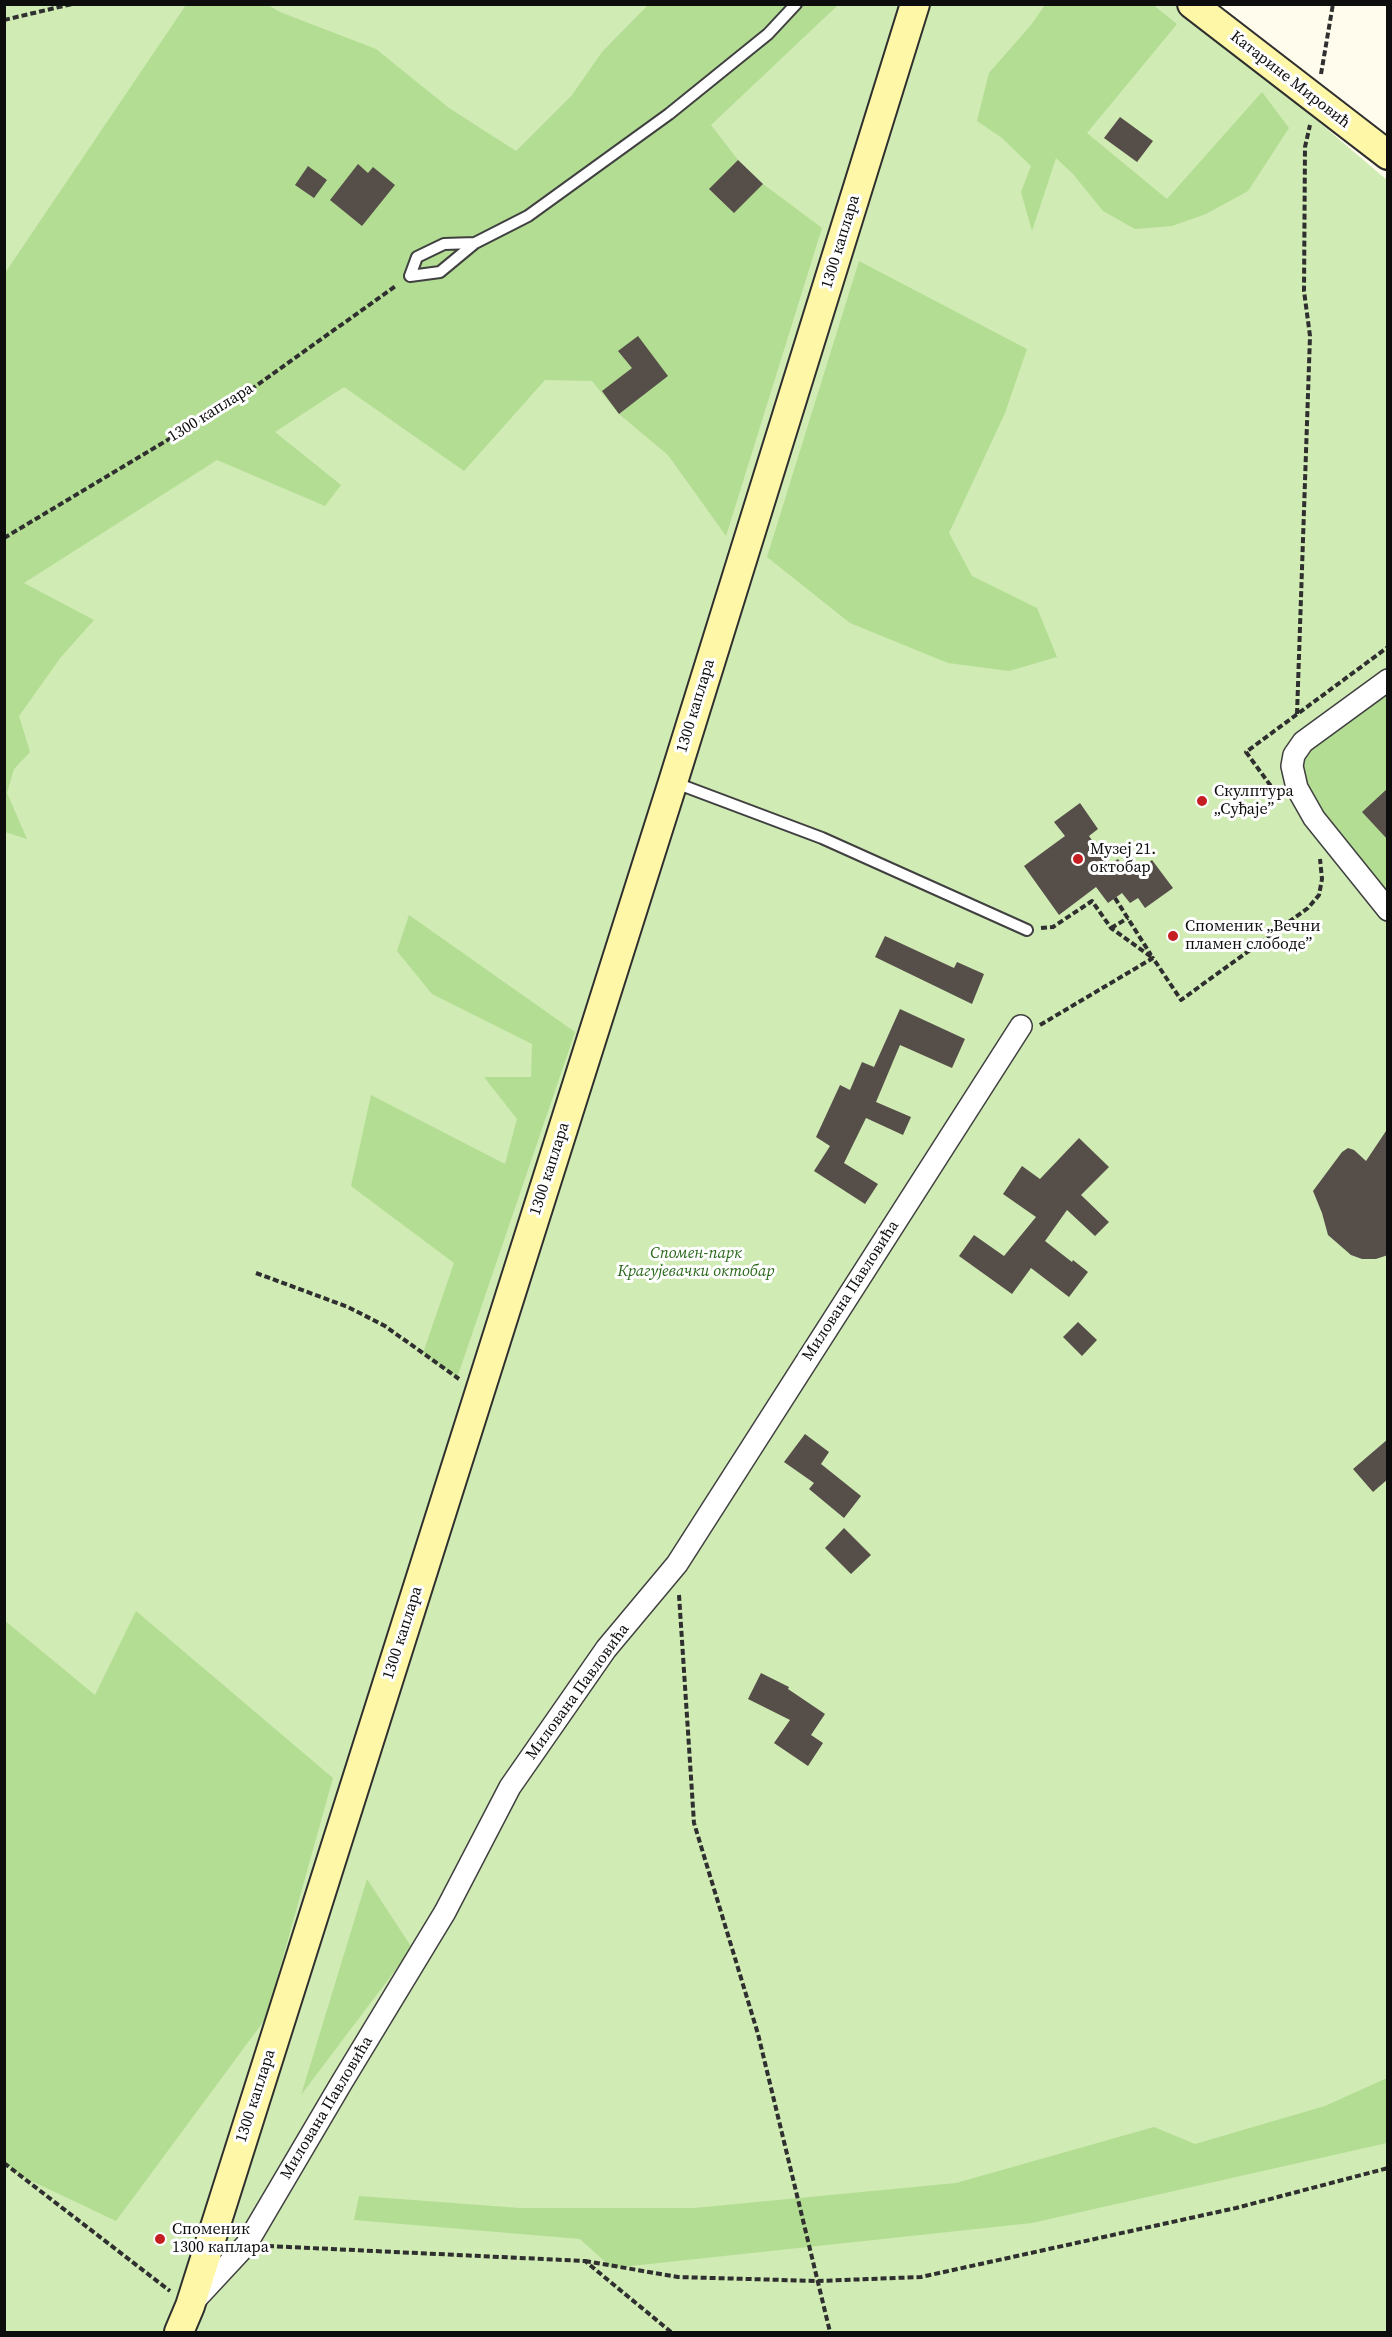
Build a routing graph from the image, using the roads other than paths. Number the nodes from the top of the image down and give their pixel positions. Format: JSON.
{"nodes":[{"id":1,"x":796,"y":4,"type":"edge"},
{"id":2,"x":915,"y":4,"type":"edge"},
{"id":3,"x":1192,"y":4,"type":"edge"},
{"id":4,"x":1388,"y":155,"type":"edge"},
{"id":5,"x":475,"y":243,"type":"junction"},
{"id":6,"x":1388,"y":680,"type":"edge"},
{"id":7,"x":672,"y":782,"type":"junction"},
{"id":8,"x":1388,"y":910,"type":"edge"},
{"id":9,"x":1027,"y":930,"type":"road end"},
{"id":10,"x":1015,"y":1035,"type":"road end"},
{"id":11,"x":190,"y":2306,"type":"junction"},
{"id":12,"x":179,"y":2332,"type":"edge"}],
"edges":[{"from":1,"to":5,"type":"lane"},
{"from":2,"to":7,"type":"main road","name":"1300 каплара"},
{"from":3,"to":4,"type":"main road","name":"Катарине Мировић"},
{"from":5,"to":5,"type":"lane"},
{"from":6,"to":8,"type":"street"},
{"from":7,"to":9,"type":"lane"},
{"from":7,"to":11,"type":"main road","name":"1300 каплара"},
{"from":10,"to":11,"type":"street","name":"Милована Павловића"},
{"from":11,"to":12,"type":"main road","name":"1300 каплара"}]}
